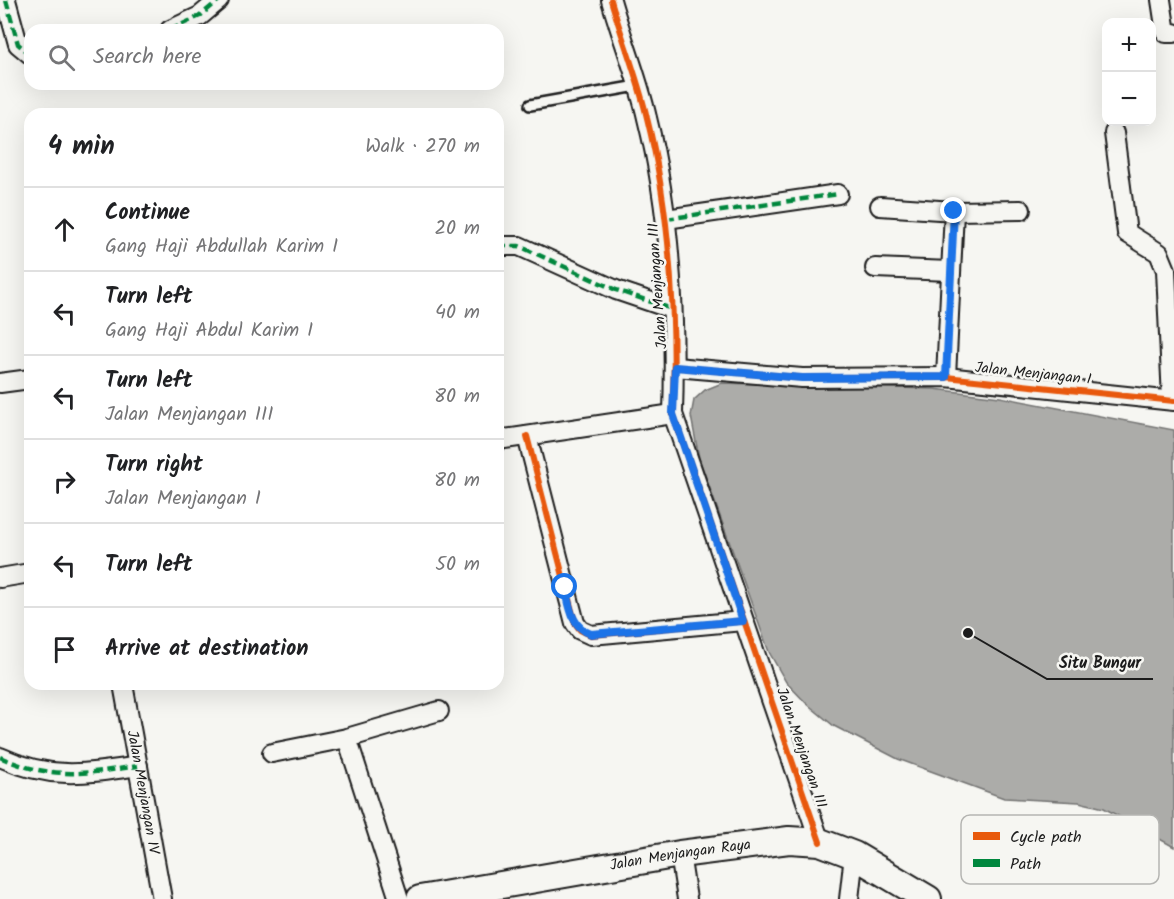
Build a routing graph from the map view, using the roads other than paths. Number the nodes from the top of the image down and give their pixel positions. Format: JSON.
{"nodes":[{"id":1,"x":6,"y":0,"type":"edge"},
{"id":2,"x":219,"y":0,"type":"edge"},
{"id":3,"x":610,"y":0,"type":"edge"},
{"id":4,"x":1161,"y":0,"type":"edge"},
{"id":5,"x":183,"y":24,"type":"edge"},
{"id":6,"x":1170,"y":33,"type":"edge"},
{"id":7,"x":24,"y":49,"type":"edge"},
{"id":8,"x":637,"y":86,"type":"junction"},
{"id":9,"x":530,"y":105,"type":"dead end"},
{"id":10,"x":1114,"y":133,"type":"dead end"},
{"id":11,"x":838,"y":194,"type":"dead end"},
{"id":12,"x":880,"y":206,"type":"dead end"},
{"id":13,"x":1021,"y":210,"type":"dead end"},
{"id":14,"x":954,"y":211,"type":"junction"},
{"id":15,"x":666,"y":219,"type":"junction"},
{"id":16,"x":504,"y":245,"type":"edge"},
{"id":17,"x":875,"y":268,"type":"dead end"},
{"id":18,"x":950,"y":271,"type":"junction"},
{"id":19,"x":672,"y":309,"type":"junction"},
{"id":20,"x":675,"y":367,"type":"junction"},
{"id":21,"x":946,"y":377,"type":"junction"},
{"id":22,"x":24,"y":380,"type":"edge"},
{"id":23,"x":0,"y":383,"type":"edge"},
{"id":24,"x":1173,"y":401,"type":"edge"},
{"id":25,"x":673,"y":414,"type":"junction"},
{"id":26,"x":527,"y":436,"type":"junction"},
{"id":27,"x":504,"y":439,"type":"edge"},
{"id":28,"x":24,"y":574,"type":"edge"},
{"id":29,"x":0,"y":578,"type":"edge"},
{"id":30,"x":743,"y":621,"type":"junction"},
{"id":31,"x":124,"y":690,"type":"edge"},
{"id":32,"x":439,"y":711,"type":"dead end"},
{"id":33,"x":346,"y":738,"type":"junction"},
{"id":34,"x":272,"y":753,"type":"dead end"},
{"id":35,"x":0,"y":757,"type":"edge"},
{"id":36,"x":138,"y":766,"type":"junction"},
{"id":37,"x":820,"y":842,"type":"junction"},
{"id":38,"x":680,"y":854,"type":"junction"},
{"id":39,"x":854,"y":855,"type":"junction"},
{"id":40,"x":162,"y":899,"type":"edge"},
{"id":41,"x":399,"y":899,"type":"edge"},
{"id":42,"x":420,"y":899,"type":"edge"},
{"id":43,"x":687,"y":899,"type":"edge"},
{"id":44,"x":849,"y":899,"type":"edge"},
{"id":45,"x":928,"y":899,"type":"edge"}],
"edges":[{"from":1,"to":7,"type":"street"},
{"from":2,"to":5,"type":"street"},
{"from":3,"to":8,"type":"street","name":"Jalan Menjangan III"},
{"from":4,"to":6,"type":"street"},
{"from":8,"to":9,"type":"lane"},
{"from":8,"to":15,"type":"street","name":"Jalan Menjangan III"},
{"from":10,"to":24,"type":"street"},
{"from":11,"to":15,"type":"street"},
{"from":12,"to":14,"type":"street"},
{"from":13,"to":14,"type":"street"},
{"from":14,"to":18,"type":"street"},
{"from":15,"to":19,"type":"street","name":"Jalan Menjangan III"},
{"from":16,"to":19,"type":"street"},
{"from":17,"to":18,"type":"street"},
{"from":18,"to":21,"type":"street"},
{"from":19,"to":20,"type":"street","name":"Jalan Menjangan III"},
{"from":20,"to":21,"type":"street","name":"Jalan Menjangan I"},
{"from":20,"to":25,"type":"street","name":"Jalan Menjangan III"},
{"from":21,"to":24,"type":"street","name":"Jalan Menjangan I"},
{"from":22,"to":23,"type":"street"},
{"from":25,"to":26,"type":"street"},
{"from":25,"to":30,"type":"street","name":"Jalan Menjangan III"},
{"from":26,"to":27,"type":"street"},
{"from":26,"to":30,"type":"street"},
{"from":28,"to":29,"type":"street"},
{"from":30,"to":37,"type":"street","name":"Jalan Menjangan III"},
{"from":31,"to":36,"type":"street","name":"Jalan Menjangan IV"},
{"from":32,"to":33,"type":"street"},
{"from":33,"to":34,"type":"street"},
{"from":33,"to":41,"type":"street"},
{"from":35,"to":36,"type":"street"},
{"from":36,"to":40,"type":"street","name":"Jalan Menjangan IV"},
{"from":37,"to":38,"type":"main road","name":"Jalan Menjangan Raya"},
{"from":37,"to":39,"type":"main road","name":"Jalan Menjangan Raya"},
{"from":38,"to":42,"type":"main road","name":"Jalan Menjangan Raya"},
{"from":38,"to":43,"type":"street"},
{"from":39,"to":44,"type":"street"},
{"from":39,"to":45,"type":"main road","name":"Jalan Menjangan Raya"}]}
